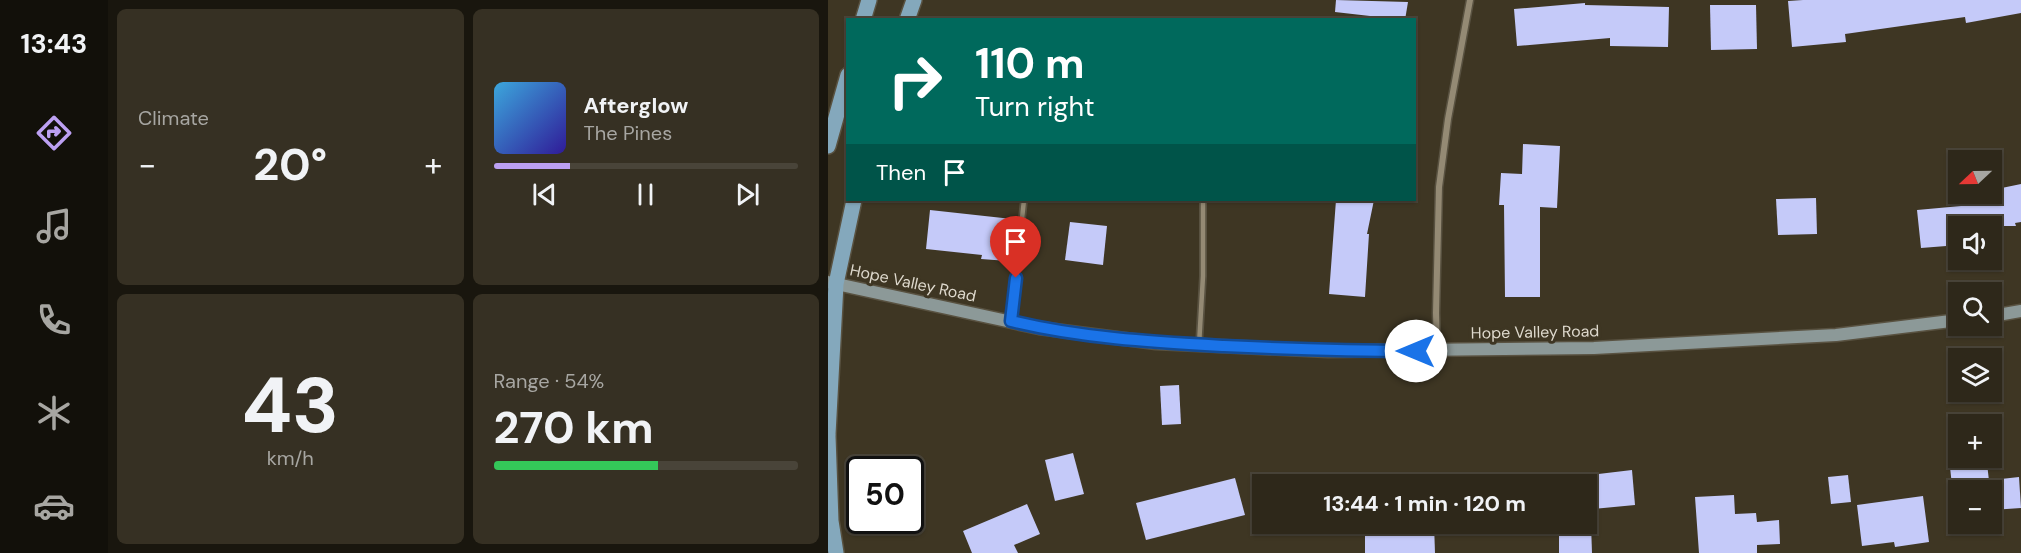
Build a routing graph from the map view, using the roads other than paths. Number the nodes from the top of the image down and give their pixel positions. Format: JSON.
{"nodes":[{"id":1,"x":868,"y":0,"type":"edge"},
{"id":2,"x":914,"y":0,"type":"edge"},
{"id":3,"x":1470,"y":0,"type":"edge"},
{"id":4,"x":864,"y":18,"type":"edge"},
{"id":5,"x":908,"y":18,"type":"edge"},
{"id":6,"x":846,"y":82,"type":"edge"},
{"id":7,"x":828,"y":146,"type":"edge"},
{"id":8,"x":854,"y":201,"type":"edge"},
{"id":9,"x":1024,"y":201,"type":"edge"},
{"id":10,"x":1203,"y":201,"type":"edge"},
{"id":11,"x":832,"y":283,"type":"edge"},
{"id":12,"x":2021,"y":311,"type":"edge"},
{"id":13,"x":2002,"y":314,"type":"edge"},
{"id":14,"x":1011,"y":321,"type":"junction"},
{"id":15,"x":1948,"y":321,"type":"edge"},
{"id":16,"x":1199,"y":345,"type":"junction"},
{"id":17,"x":1437,"y":351,"type":"junction"},
{"id":18,"x":828,"y":435,"type":"edge"},
{"id":19,"x":836,"y":553,"type":"edge"}],
"edges":[{"from":1,"to":4,"type":"main road"},
{"from":2,"to":5,"type":"main road"},
{"from":3,"to":17,"type":"street"},
{"from":6,"to":7,"type":"main road"},
{"from":8,"to":11,"type":"main road"},
{"from":9,"to":14,"type":"lane"},
{"from":10,"to":16,"type":"lane"},
{"from":11,"to":14,"type":"main road","name":"Hope Valley Road"},
{"from":11,"to":18,"type":"main road"},
{"from":12,"to":13,"type":"main road"},
{"from":14,"to":16,"type":"main road","name":"Hope Valley Road"},
{"from":15,"to":17,"type":"main road","name":"Hope Valley Road"},
{"from":16,"to":17,"type":"main road","name":"Hope Valley Road"},
{"from":18,"to":19,"type":"main road"}]}
